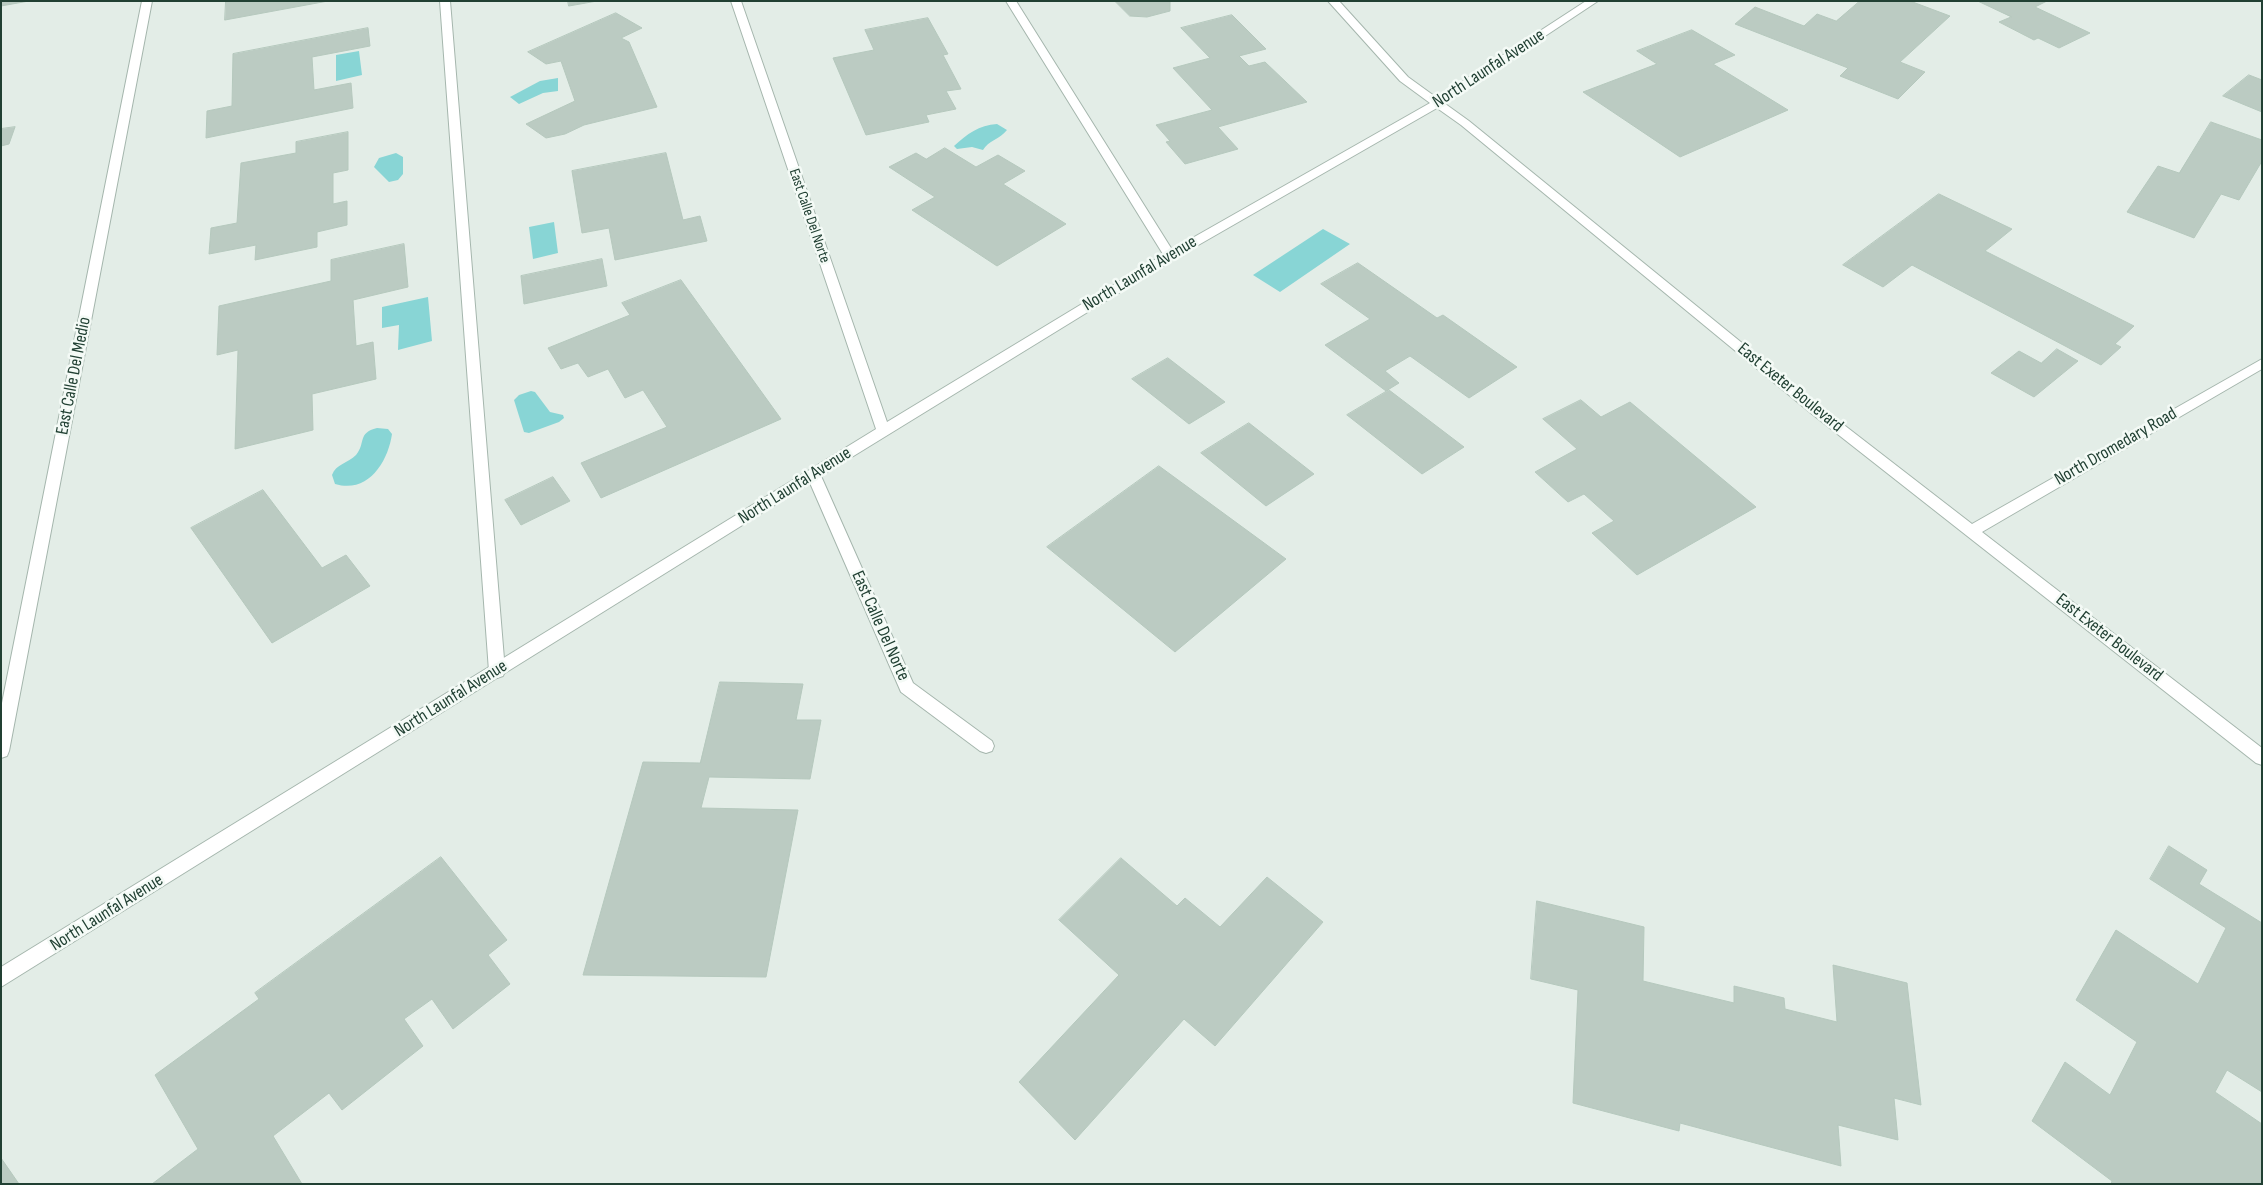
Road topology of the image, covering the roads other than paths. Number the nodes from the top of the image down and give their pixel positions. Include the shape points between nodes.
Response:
1 (147, 1) edge
2 (445, 1) edge
3 (736, 1) edge
4 (1011, 1) edge
5 (1334, 1) edge
6 (1593, 1) edge
7 (1437, 103) junction
8 (1170, 256) junction
9 (2262, 363) edge
10 (883, 431) junction
11 (814, 474) junction
12 (1971, 531) junction
13 (497, 671) junction
14 (986, 746) dead end
15 (1, 751) edge
16 (2262, 758) edge
17 (1, 978) edge

1 - 15 street, East Calle Del Medio
2 - 13 street
3 - 10 street, East Calle Del Norte
4 - 8 street
5 - 7 street, East Exeter Boulevard via 1404,79
6 - 7 street, North Launfal Avenue
7 - 8 street, North Launfal Avenue
7 - 12 street, East Exeter Boulevard
8 - 10 street, North Launfal Avenue
9 - 12 street, North Dromedary Road
10 - 11 street, North Launfal Avenue
11 - 13 street, North Launfal Avenue
11 - 14 street, East Calle Del Norte via 907,687
12 - 16 street, East Exeter Boulevard
13 - 17 street, North Launfal Avenue

